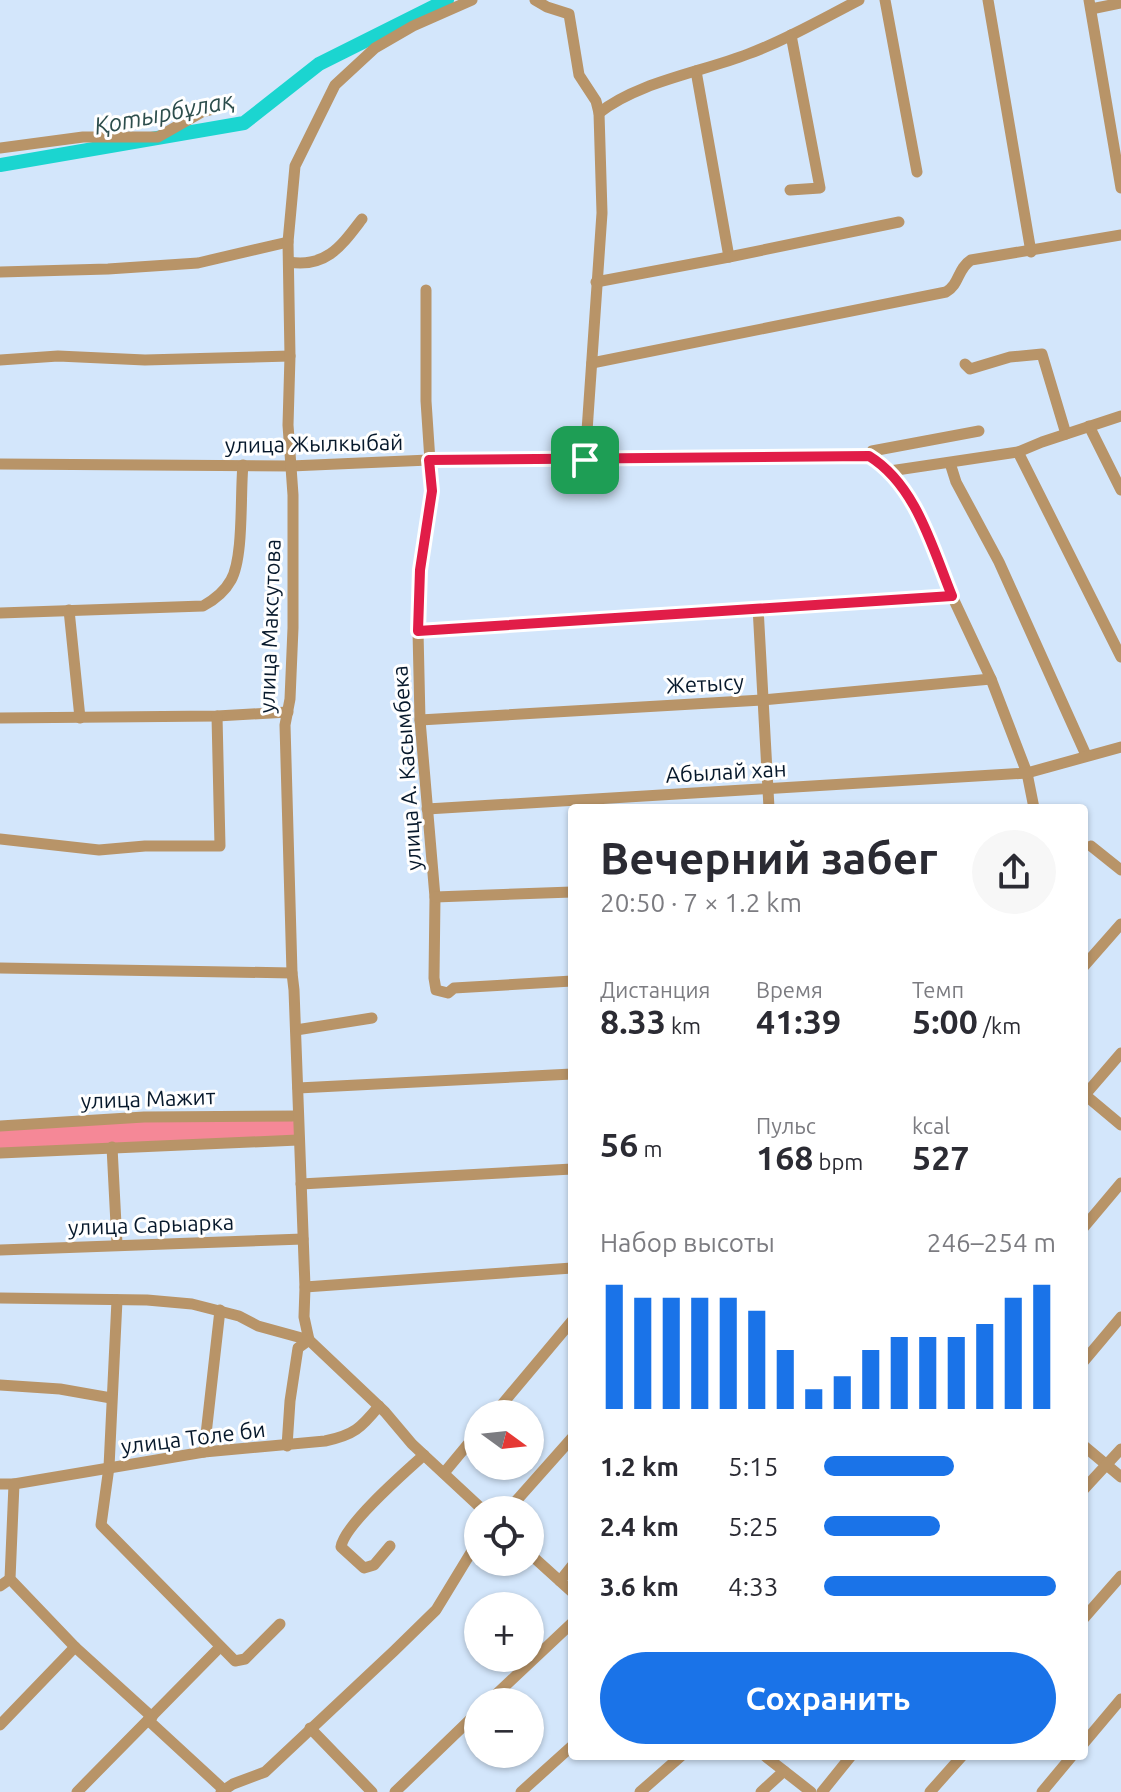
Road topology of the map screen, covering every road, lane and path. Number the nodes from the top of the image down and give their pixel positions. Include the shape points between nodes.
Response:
1 (472, 0) edge
2 (535, 0) edge
3 (859, 0) edge
4 (885, 0) edge
5 (988, 0) edge
6 (1121, 3) edge
7 (1090, 4) edge
8 (791, 35) junction
9 (696, 71) junction
10 (214, 109) dead end
11 (599, 113) junction
12 (0, 148) edge
13 (917, 172) dead end
14 (1121, 188) edge
15 (790, 190) dead end
16 (362, 219) dead end
17 (899, 222) dead end
18 (1121, 235) edge
19 (288, 242) junction
20 (1031, 252) junction
21 (729, 257) junction
22 (289, 262) junction
23 (0, 272) edge
24 (596, 282) junction
25 (426, 290) dead end
26 (290, 356) junction
27 (0, 360) edge
28 (592, 363) junction
29 (965, 364) dead end
30 (1121, 416) edge
31 (1089, 426) junction
32 (979, 431) dead end
33 (1066, 434) junction
34 (1018, 452) junction
35 (869, 456) junction
36 (429, 460) junction
37 (585, 460) junction
38 (950, 463) junction
39 (0, 464) edge
40 (243, 465) junction
41 (291, 466) junction
42 (890, 471) junction
43 (1121, 490) edge
44 (952, 596) junction
45 (758, 607) junction
46 (69, 610) junction
47 (0, 613) edge
48 (418, 631) junction
49 (1121, 657) edge
50 (991, 679) junction
51 (762, 700) junction
52 (288, 712) junction
53 (217, 716) junction
54 (0, 718) edge
55 (80, 718) junction
56 (420, 720) junction
57 (1121, 747) edge
58 (1086, 755) junction
59 (1027, 773) junction
60 (768, 788) junction
61 (769, 804) edge
62 (1033, 804) edge
63 (427, 809) junction
64 (0, 839) edge
65 (1091, 846) dead end
66 (1121, 870) edge
67 (568, 892) edge
68 (435, 897) junction
69 (1121, 924) edge
70 (1088, 961) edge
71 (0, 968) edge
72 (292, 973) junction
73 (568, 981) edge
74 (372, 1018) dead end
75 (296, 1030) junction
76 (1121, 1053) edge
77 (568, 1074) edge
78 (298, 1088) junction
79 (1088, 1090) edge
80 (1088, 1098) edge
81 (298, 1116) junction
82 (1121, 1125) edge
83 (0, 1126) edge
84 (298, 1140) junction
85 (112, 1147) junction
86 (0, 1153) edge
87 (568, 1169) edge
88 (1121, 1183) edge
89 (301, 1184) junction
90 (1088, 1222) edge
91 (303, 1239) junction
92 (117, 1244) junction
93 (0, 1250) edge
94 (568, 1268) edge
95 (305, 1287) junction
96 (0, 1298) edge
97 (117, 1300) junction
98 (220, 1310) junction
99 (1121, 1317) edge
100 (568, 1326) edge
101 (309, 1340) junction
102 (1088, 1356) edge
103 (0, 1385) edge
104 (111, 1398) junction
105 (506, 1400) edge
106 (379, 1406) junction
107 (568, 1442) edge
108 (287, 1446) junction
109 (464, 1449) edge
110 (1088, 1449) edge
111 (1121, 1449) edge
112 (204, 1452) junction
113 (424, 1455) junction
114 (1107, 1465) junction
115 (109, 1467) junction
116 (444, 1473) junction
117 (1121, 1477) edge
118 (0, 1484) edge
119 (14, 1484) junction
120 (1088, 1485) edge
121 (468, 1496) edge
122 (520, 1496) edge
123 (390, 1546) dead end
124 (464, 1564) edge
125 (544, 1567) edge
126 (568, 1571) edge
127 (1121, 1576) edge
128 (560, 1581) junction
129 (5, 1583) edge
130 (568, 1588) edge
131 (1088, 1613) edge
132 (280, 1624) dead end
133 (568, 1627) edge
134 (75, 1647) junction
135 (220, 1647) junction
136 (503, 1688) edge
137 (1121, 1699) edge
138 (150, 1719) junction
139 (0, 1725) edge
140 (464, 1725) edge
141 (310, 1728) junction
142 (1088, 1738) edge
143 (568, 1750) edge
144 (676, 1760) edge
145 (770, 1760) edge
146 (848, 1760) edge
147 (958, 1760) edge
148 (1069, 1760) edge
149 (784, 1771) junction
150 (222, 1791) edge
151 (77, 1792) edge
152 (372, 1792) edge
153 (395, 1792) edge
154 (521, 1792) edge
155 (640, 1792) edge
156 (761, 1792) edge
157 (811, 1792) edge
158 (822, 1792) edge
159 (930, 1792) edge
160 (1042, 1792) edge

1 - 19 street, улица Максутова via 375,48 335,85 295,166
2 - 11 street via 569,14 579,75
3 - 8 street
4 - 13 street
5 - 20 street
6 - 7 street
7 - 14 street
8 - 9 street
8 - 15 street via 820,188
9 - 11 street via 610,103
9 - 21 street
10 - 12 street via 158,137 83,137
11 - 24 street via 603,187
16 - 22 street via 337,251
17 - 21 street
18 - 20 street
19 - 22 street, улица Максутова
19 - 23 street via 198,263
20 - 28 street via 971,260 946,292
21 - 24 street
22 - 26 street, улица Максутова
24 - 28 street
25 - 36 street, улица А. Касымбека
26 - 27 street
26 - 41 street, улица Максутова
28 - 37 street
29 - 33 street via 970,369 1042,354
30 - 31 street
31 - 33 street
31 - 43 street
32 - 35 street, улица Жылкыбай via 872,451
33 - 34 street
34 - 38 street
34 - 49 street
35 - 37 street, улица Жылкыбай
35 - 42 street
36 - 37 street, улица Жылкыбай
36 - 41 street, улица Жылкыбай
36 - 48 street, улица А. Касымбека via 432,491 420,570
38 - 42 street
38 - 58 street
39 - 40 street, улица Жылкыбай
40 - 41 street, улица Жылкыбай
40 - 46 street via 238,561 231,581 216,598 203,606
41 - 52 street, улица Максутова
42 - 44 street via 922,521
44 - 45 street
44 - 50 street
45 - 48 street
45 - 51 street
46 - 47 street
46 - 55 street
48 - 56 street, улица А. Касымбека
50 - 51 street, Жетысу
50 - 59 street
51 - 56 street, Жетысу
51 - 60 street
52 - 53 street
52 - 72 street, улица Максутова
53 - 55 street
53 - 64 street via 220,846 99,850
54 - 55 street
56 - 63 street, улица А. Касымбека
57 - 58 street, Абылай хан
58 - 59 street, Абылай хан
59 - 60 street, Абылай хан
59 - 62 street
60 - 61 street
60 - 63 street, Абылай хан
63 - 68 street, улица А. Касымбека
65 - 66 street
67 - 68 street
68 - 73 street, улица А. Касымбека via 436,990
69 - 70 street
71 - 72 street
72 - 75 street, улица Максутова
74 - 75 street
75 - 78 street, улица Максутова
76 - 79 street
77 - 78 street
78 - 81 street, улица Максутова
80 - 82 street
81 - 83 street, улица Мажит via 144,1117
81 - 84 street, улица Максутова
84 - 85 street
84 - 89 street, улица Максутова
85 - 86 street
85 - 92 street
87 - 89 street
88 - 90 street
89 - 91 street, улица Максутова
91 - 92 street, улица Сарыарка
91 - 95 street, улица Максутова
92 - 93 street, улица Сарыарка
94 - 95 street
95 - 101 street, улица Максутова
96 - 97 street
97 - 98 street
97 - 104 street
98 - 101 street
98 - 112 street
99 - 102 street
100 - 105 street
101 - 106 street
101 - 108 street via 298,1348
103 - 104 street
104 - 115 street
106 - 108 street, улица Толе би via 359,1430 343,1437
106 - 113 street
107 - 122 street
108 - 112 street, улица Толе би
109 - 116 street
110 - 114 street
111 - 114 street
112 - 115 street, улица Толе би
113 - 116 street
113 - 123 street via 356,1522 341,1547 364,1568 374,1565
114 - 117 street
114 - 120 street
115 - 119 street, улица Толе би
115 - 135 street via 101,1525
116 - 121 street
118 - 119 street, улица Толе би
119 - 129 street
124 - 141 street via 436,1610
125 - 128 street
126 - 128 street
127 - 131 street
128 - 130 street
129 - 134 street
132 - 135 street via 245,1659 235,1661
133 - 136 street
134 - 138 street
134 - 139 street
135 - 138 street
137 - 142 street
138 - 150 street
138 - 151 street
140 - 153 street
141 - 150 street via 265,1772
141 - 152 street
143 - 154 street
144 - 155 street
145 - 149 street
146 - 158 street
147 - 159 street
148 - 160 street
149 - 156 street
149 - 157 street

